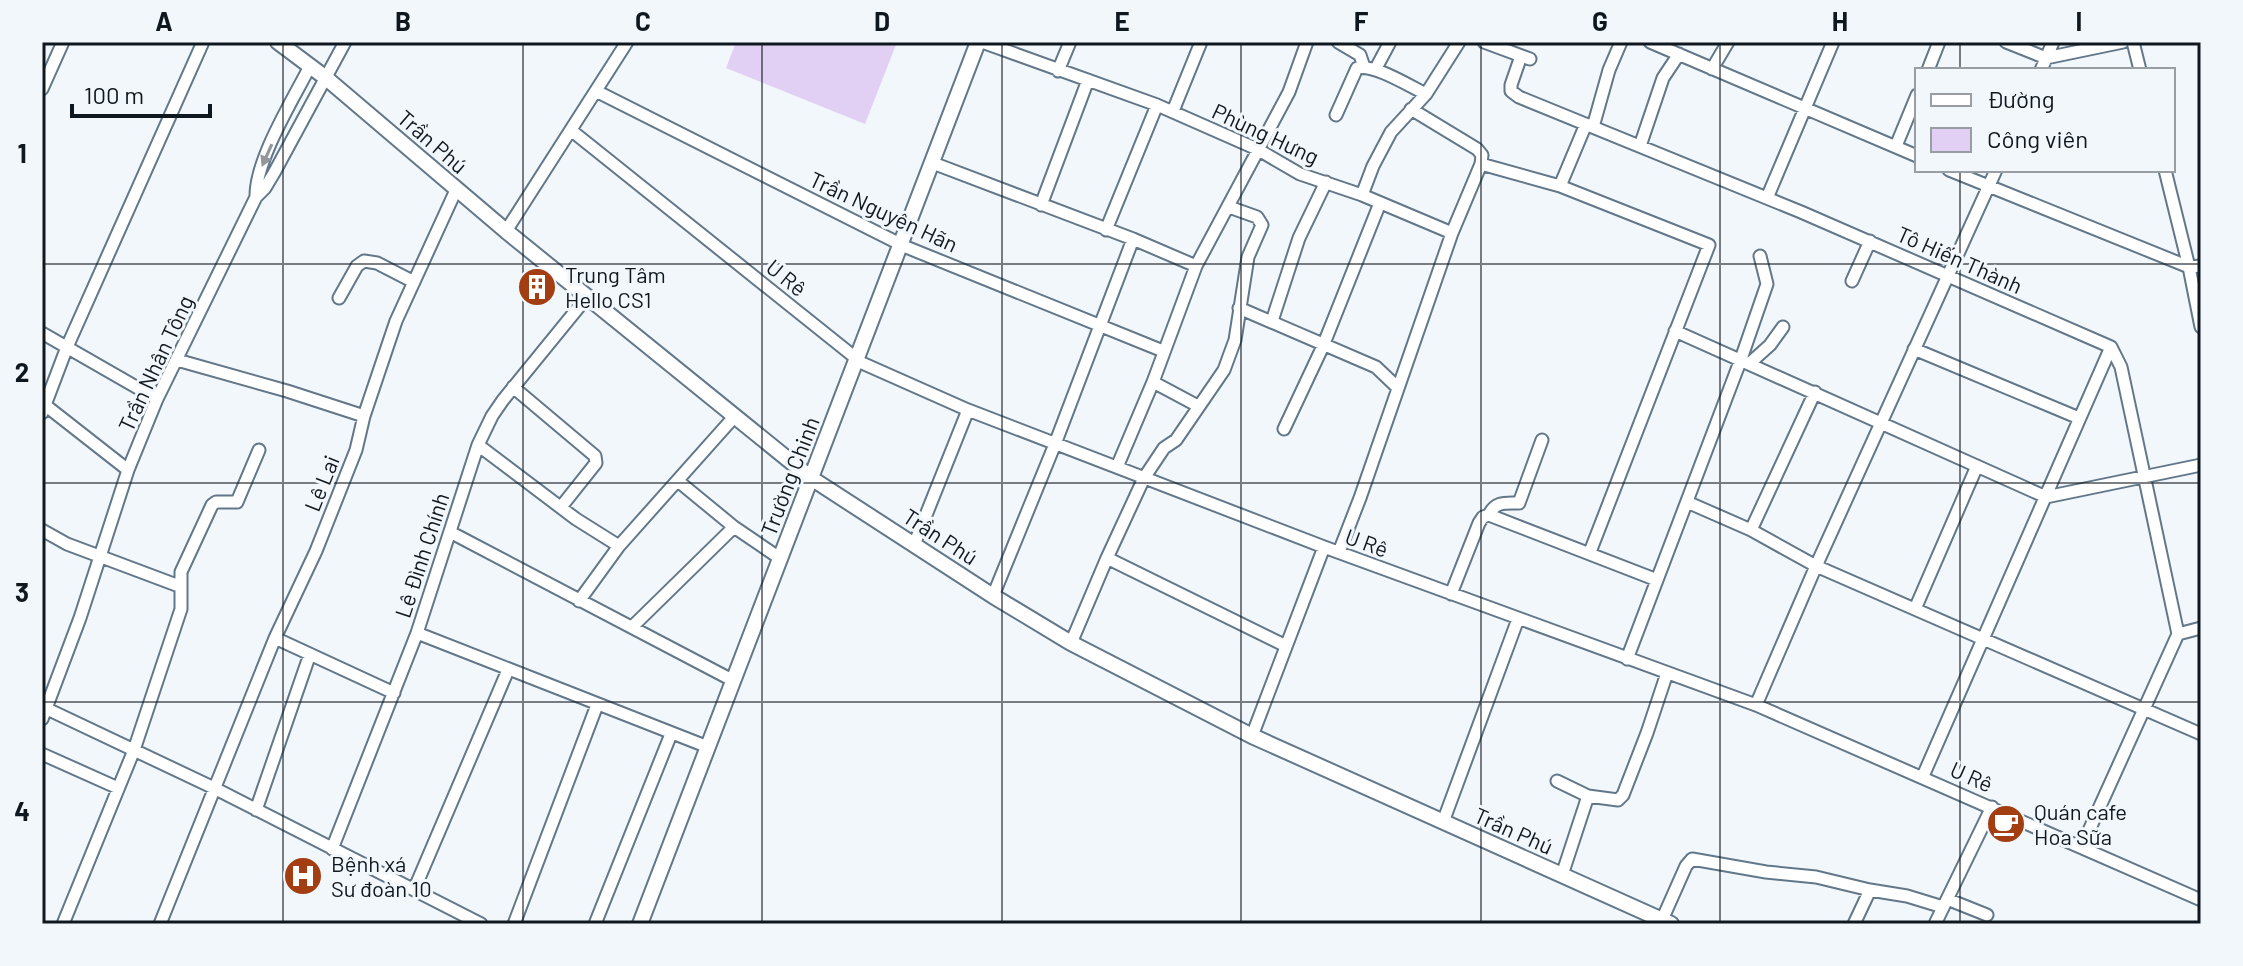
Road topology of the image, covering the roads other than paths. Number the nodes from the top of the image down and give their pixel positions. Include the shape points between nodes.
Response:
1 (63, 42) edge
2 (203, 42) edge
3 (278, 42) edge
4 (345, 42) edge
5 (627, 42) edge
6 (982, 42) edge
7 (1070, 42) edge
8 (1201, 42) edge
9 (1307, 42) edge
10 (1338, 42) edge
11 (1390, 42) edge
12 (1459, 42) edge
13 (1484, 42) edge
14 (1621, 42) edge
15 (1650, 42) edge
16 (1728, 42) edge
17 (1833, 42) edge
18 (1939, 42) edge
19 (2006, 42) edge
20 (2053, 42) edge
21 (2123, 42) edge
22 (2133, 42) edge
23 (1679, 54) junction
24 (2046, 58) junction
25 (310, 66) junction
26 (1370, 68) junction
27 (1929, 68) edge
28 (2042, 68) edge
29 (2140, 68) edge
30 (1712, 69) junction
31 (1058, 71) junction
32 (326, 78) junction
33 (1088, 80) junction
34 (42, 89) edge
35 (596, 91) junction
36 (1426, 94) junction
37 (1915, 100) edge
38 (1157, 105) junction
39 (1411, 109) junction
40 (1805, 109) junction
41 (1173, 111) junction
42 (1336, 115) dead end
43 (1590, 126) junction
44 (572, 131) junction
45 (1640, 146) junction
46 (1896, 146) junction
47 (1257, 149) junction
48 (1915, 155) edge
49 (1481, 164) junction
50 (938, 165) junction
51 (1954, 172) edge
52 (1995, 172) edge
53 (2166, 172) edge
54 (1326, 182) junction
55 (1560, 186) junction
56 (1988, 187) junction
57 (456, 190) junction
58 (1362, 195) junction
59 (256, 197) junction
60 (1767, 198) junction
61 (1380, 203) junction
62 (1041, 205) junction
63 (1229, 207) junction
64 (1106, 230) junction
65 (506, 231) junction
66 (1452, 233) junction
67 (1133, 239) junction
68 (1870, 241) junction
69 (903, 246) junction
70 (1760, 256) dead end
71 (1196, 266) junction
72 (2195, 267) edge
73 (1948, 275) junction
74 (1781, 278) dead end
75 (1852, 281) dead end
76 (414, 282) junction
77 (1767, 284) junction
78 (587, 297) junction
79 (339, 298) dead end
80 (1239, 308) junction
81 (1272, 321) junction
82 (1100, 324) junction
83 (1783, 327) dead end
84 (2201, 327) edge
85 (1675, 331) junction
86 (42, 333) edge
87 (1323, 346) junction
88 (67, 347) junction
89 (2111, 347) junction
90 (1914, 349) junction
91 (1163, 351) junction
92 (177, 360) junction
93 (860, 361) junction
94 (1746, 361) junction
95 (1153, 382) junction
96 (513, 387) junction
97 (1398, 388) junction
98 (1815, 392) junction
99 (157, 399) junction
100 (1198, 406) junction
101 (43, 409) edge
102 (968, 410) junction
103 (364, 416) junction
104 (734, 417) junction
105 (2079, 418) junction
106 (1882, 421) junction
107 (1284, 429) dead end
108 (1542, 440) dead end
109 (1055, 444) junction
110 (478, 445) junction
111 (259, 450) dead end
112 (2201, 465) edge
113 (1977, 466) junction
114 (1117, 467) junction
115 (128, 470) junction
116 (1144, 478) junction
117 (2145, 478) junction
118 (814, 480) junction
119 (678, 481) junction
120 (2046, 497) junction
121 (1687, 502) junction
122 (561, 507) junction
123 (1489, 515) junction
124 (734, 527) junction
125 (42, 530) edge
126 (1751, 530) junction
127 (450, 532) junction
128 (914, 545) junction
129 (619, 546) junction
130 (1324, 547) junction
131 (1339, 552) junction
132 (1590, 552) junction
133 (101, 556) junction
134 (1107, 558) junction
135 (781, 559) junction
136 (1816, 566) junction
137 (1657, 580) junction
138 (179, 586) junction
139 (1451, 594) junction
140 (993, 596) junction
141 (579, 601) junction
142 (1915, 609) junction
143 (1518, 619) junction
144 (632, 627) junction
145 (2201, 628) edge
146 (417, 633) junction
147 (2178, 634) junction
148 (275, 638) junction
149 (1983, 640) junction
150 (1071, 643) junction
151 (1286, 646) junction
152 (310, 654) junction
153 (1627, 659) junction
154 (508, 670) junction
155 (1667, 673) junction
156 (734, 681) junction
157 (394, 693) junction
158 (597, 705) junction
159 (1756, 705) junction
160 (2143, 707) junction
161 (43, 711) edge
162 (671, 734) junction
163 (2201, 734) edge
164 (1252, 736) junction
165 (708, 747) junction
166 (134, 750) junction
167 (42, 754) edge
168 (1923, 776) junction
169 (1557, 781) dead end
170 (118, 788) junction
171 (214, 788) junction
172 (1588, 796) junction
173 (1992, 807) junction
174 (256, 810) junction
175 (1443, 822) junction
176 (2082, 846) junction
177 (332, 849) junction
178 (1562, 875) junction
179 (414, 890) junction
180 (1870, 890) junction
181 (2201, 900) edge
182 (1945, 903) junction
183 (1987, 915) dead end
184 (1666, 922) edge
185 (63, 924) edge
186 (160, 924) edge
187 (481, 924) edge
188 (514, 924) edge
189 (595, 924) edge
190 (640, 924) edge
191 (650, 924) edge
192 (1854, 924) edge
193 (1935, 924) edge

1 - 34 street
2 - 88 street
3 - 25 street, Trần Phú
4 - 32 street, Trần Nhân Tông
5 - 35 street
6 - 31 street, Phùng Hưng
6 - 50 street, Trường Chinh
6 - 69 street, Trường Chinh
7 - 31 street
8 - 41 street
9 - 47 street via 1289,92
10 - 26 street
11 - 26 street
12 - 36 street
13 - 43 street, Tô Hiến Thành via 1526,58 1511,91
14 - 43 street
15 - 23 street
16 - 30 street
17 - 40 street
18 - 27 street
19 - 24 street
20 - 24 street
21 - 24 street
22 - 29 street
23 - 30 street
23 - 45 street via 1659,88
24 - 28 street
25 - 32 street, Trần Phú
25 -> 59 street via 262,165
26 - 36 street
26 - 42 street via 1357,68
30 - 40 street
31 - 33 street, Phùng Hưng
32 - 57 street, Trần Phú
32 - 59 street, Trần Nhân Tông
33 - 38 street, Phùng Hưng
33 - 62 street
35 - 44 street
35 - 69 street, Trần Nguyên Hãn
36 - 39 street
37 - 46 street
38 - 41 street, Phùng Hưng
38 - 64 street
39 - 49 street via 1477,149
39 - 58 street via 1391,132
40 - 46 street
40 - 60 street
41 - 47 street, Phùng Hưng
43 - 45 street, Tô Hiến Thành
43 - 55 street
44 - 65 street
44 - 93 street, U Rê
45 - 60 street, Tô Hiến Thành
46 - 48 street
47 - 54 street, Phùng Hưng via 1300,174
47 - 63 street
49 - 55 street
49 - 66 street
50 - 62 street
50 - 69 street, Trường Chinh
51 - 56 street
52 - 56 street
53 - 72 street
54 - 58 street, Phùng Hưng
54 - 81 street via 1299,238
55 - 85 street via 1709,245
56 - 72 street
56 - 73 street
57 - 65 street, Trần Phú
57 - 76 street, Lê Lai
58 - 61 street, Phùng Hưng
59 - 92 street, Trần Nhân Tông
60 - 68 street, Tô Hiến Thành
61 - 66 street, Phùng Hưng
61 - 87 street
62 - 64 street
63 - 71 street
63 - 80 street via 1257,217 1262,225 1248,257
64 - 67 street
65 - 78 street, Trần Phú
66 - 97 street
67 - 71 street
67 - 82 street
68 - 73 street, Tô Hiến Thành
68 - 75 street
69 - 82 street, Trần Nguyên Hãn
69 - 93 street, Trường Chinh
70 - 77 street
71 - 91 street
72 - 84 street
73 - 89 street, Tô Hiến Thành
73 - 90 street
74 - 77 street
76 - 79 street via 364,261
76 - 103 street, Lê Lai
77 - 94 street
78 - 96 street, Lê Đình Chính
78 - 104 street, Trần Phú
80 - 81 street
80 - 100 street via 1224,370
81 - 87 street
82 - 91 street, Trần Nguyên Hãn
82 - 109 street
83 - 94 street via 1770,345
85 - 94 street
85 - 132 street
86 - 88 street
87 - 97 street via 1376,367
87 - 107 street
88 - 99 street
88 - 101 street
89 - 105 street
89 - 117 street via 2121,367
90 - 105 street
90 - 106 street
91 - 95 street
92 - 99 street, Trần Nhân Tông
92 - 103 street
93 - 102 street, U Rê
93 - 118 street, Trường Chinh
94 - 98 street
94 - 121 street
95 - 100 street
95 - 114 street
96 - 110 street, Lê Đình Chính
96 - 122 street via 595,456 596,463
97 - 131 street
98 - 106 street
98 - 126 street
99 - 115 street, Trần Nhân Tông
100 - 116 street
101 - 115 street
102 - 109 street, U Rê
102 - 128 street
103 - 148 street, Lê Lai via 316,551
104 - 118 street, Trần Phú
104 - 119 street
105 - 120 street
106 - 113 street
106 - 136 street
108 - 123 street via 1519,503 1499,503
109 - 114 street, U Rê
109 - 140 street
110 - 122 street
110 - 127 street, Lê Đình Chính
111 - 138 street via 237,502 212,505
112 - 117 street
113 - 120 street
113 - 142 street
114 - 116 street, U Rê
115 - 133 street, Trần Nhân Tông
116 - 130 street, U Rê
116 - 134 street
117 - 120 street
117 - 147 street
118 - 128 street, Trần Phú
118 - 135 street, Trường Chinh
118 - 191 street, Trường Chinh
119 - 124 street
119 - 129 street
120 - 149 street
121 - 126 street
121 - 137 street
122 - 129 street
123 - 132 street
123 - 139 street via 1479,523
124 - 135 street
124 - 144 street
125 - 133 street
126 - 136 street
127 - 141 street
127 - 146 street, Lê Đình Chính
128 - 140 street, Trần Phú
129 - 141 street
130 - 131 street, U Rê
130 - 151 street
131 - 139 street, U Rê
132 - 137 street
133 - 138 street
133 - 161 street, Trần Nhân Tông
134 - 150 street
134 - 151 street
135 - 156 street, Trường Chinh
136 - 142 street
136 - 159 street
137 - 153 street
138 - 166 street via 181,609
139 - 143 street, U Rê
140 - 150 street, Trần Phú
141 - 144 street
142 - 149 street
143 - 153 street, U Rê
143 - 175 street
144 - 156 street
145 - 147 street
146 - 154 street
146 - 157 street, Lê Đình Chính
147 - 160 street
148 - 152 street
148 - 171 street, Lê Lai
149 - 160 street
149 - 168 street
150 - 164 street, Trần Phú
151 - 164 street
152 - 157 street
152 - 174 street
153 - 155 street, U Rê
154 - 158 street
154 - 179 street
155 - 159 street, U Rê
155 - 172 street via 1623,795 1608,801
156 - 165 street, Trường Chinh
157 - 177 street, Lê Đình Chính
158 - 162 street
158 - 188 street
159 - 168 street, U Rê
160 - 163 street
160 - 176 street
161 - 166 street
162 - 165 street
162 - 189 street
164 - 175 street, Trần Phú
165 - 190 street, Trường Chinh
166 - 170 street
166 - 171 street
167 - 170 street
168 - 173 street, U Rê
169 - 172 street
170 - 185 street
171 - 174 street
171 - 186 street, Lê Lai
172 - 178 street
173 - 176 street, U Rê
173 - 182 street
174 - 177 street
175 - 178 street, Trần Phú
176 - 181 street, U Rê
177 - 179 street
178 - 184 street, Trần Phú
179 - 187 street
180 - 182 street
180 - 184 street via 1692,859
180 - 192 street
182 - 183 street
182 - 193 street

